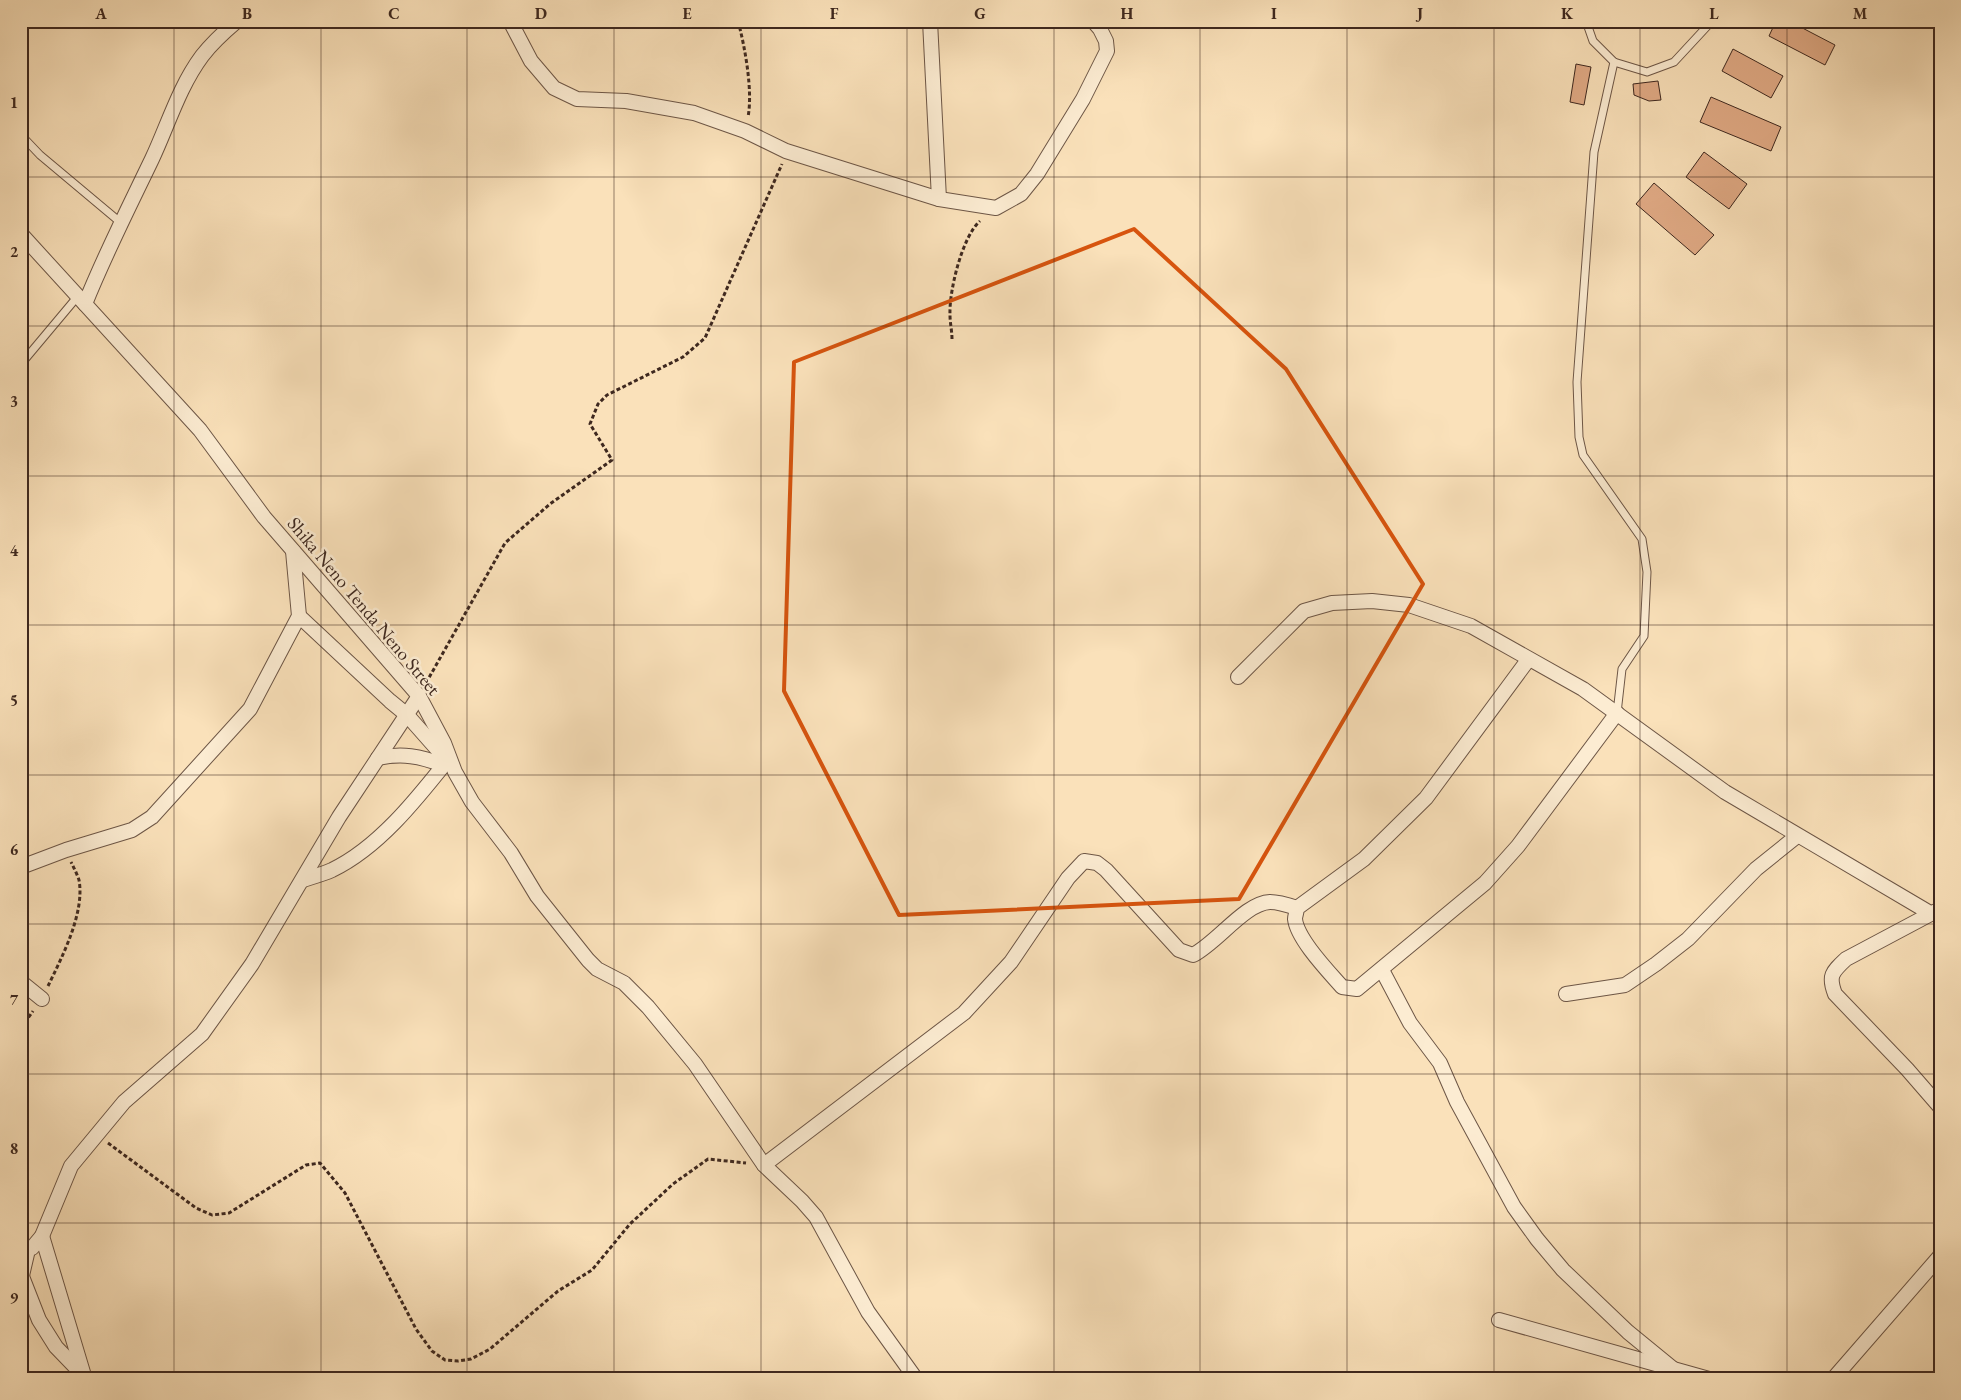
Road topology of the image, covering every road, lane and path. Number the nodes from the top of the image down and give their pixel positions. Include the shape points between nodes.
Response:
1 (236, 21) edge
2 (510, 21) edge
3 (738, 21) edge
4 (930, 21) edge
5 (1093, 21) edge
6 (1586, 21) edge
7 (1712, 21) edge
8 (1614, 62) junction
9 (745, 132) junction
10 (21, 136) edge
11 (786, 152) junction
12 (939, 200) junction
13 (996, 208) junction
14 (120, 222) junction
15 (21, 234) edge
16 (82, 300) junction
17 (952, 339) dead end
18 (21, 364) edge
19 (293, 551) junction
20 (299, 616) junction
21 (1528, 660) junction
22 (1238, 677) dead end
23 (419, 696) junction
24 (1617, 713) junction
25 (408, 715) junction
26 (378, 758) junction
27 (448, 766) junction
28 (1797, 836) junction
29 (66, 850) junction
30 (21, 867) edge
31 (303, 880) junction
32 (1297, 908) junction
33 (1935, 911) edge
34 (1382, 970) junction
35 (21, 982) edge
36 (1566, 994) dead end
37 (42, 999) junction
38 (21, 1028) edge
39 (1940, 1107) edge
40 (98, 1135) junction
41 (764, 1165) junction
42 (42, 1236) junction
43 (27, 1250) edge
44 (1940, 1256) edge
45 (22, 1282) edge
46 (1499, 1320) dead end
47 (1672, 1368) junction
48 (85, 1378) edge
49 (1707, 1378) edge
50 (916, 1379) edge
51 (1833, 1379) edge

1 - 14 street via 202,56 186,81 165,132
2 - 9 street via 531,61 554,88 577,99 626,102 694,113
3 - 9 path via 750,105
4 - 12 street
5 - 13 street via 1100,28 1107,51 1083,99 1037,174 1021,194
6 - 8 lane via 1594,41
7 - 8 lane via 1674,62 1646,72
8 - 24 lane via 1594,152 1577,382 1579,437 1583,455 1642,539 1647,572 1644,636 1622,669
9 - 11 street
10 - 14 lane
11 - 12 street
11 - 23 path via 705,338 683,357 607,395 598,404 590,424 612,460 550,504 505,543
12 - 13 street
13 - 17 path via 969,233 957,267 950,314
14 - 16 street
15 - 16 street, Shika Neno Tenda Neno Street
16 - 18 lane
16 - 19 street, Shika Neno Tenda Neno Street via 200,430
19 - 20 street
19 - 23 street, Shika Neno Tenda Neno Street
20 - 25 street
20 - 29 street via 250,709 152,816 132,830
21 - 22 street via 1471,626 1409,604 1372,601 1332,603 1304,610
21 - 24 street via 1583,689
21 - 32 street via 1426,798 1364,859
23 - 25 street
23 - 27 street, Shika Neno Tenda Neno Street via 444,743
24 - 28 street via 1725,792
24 - 34 street via 1518,846 1490,877
25 - 26 street
25 - 27 street
26 - 27 street via 396,754
26 - 31 street
27 - 31 street via 384,833 332,869
27 - 41 street, Shika Neno Tenda Neno Street via 511,853 537,896 588,960 624,983 648,1007 695,1064
28 - 33 street
28 - 36 street via 1756,868 1688,939 1656,964 1625,985
29 - 30 street
29 - 37 path via 78,879 80,898 68,944
31 - 40 street via 252,964 202,1034 124,1102
32 - 34 street via 1295,920 1299,931 1342,987 1357,989
32 - 41 street via 1269,902 1252,907 1194,955 1179,950 1106,870 1097,863 1084,861 1068,878 1011,962 964,1013
33 - 39 street via 1846,959 1834,970 1831,983 1835,994
34 - 47 street via 1410,1024 1440,1063 1457,1102 1514,1207 1537,1239 1563,1270 1628,1332
35 - 37 street
37 - 38 path
40 - 41 path via 196,1208 212,1215 229,1213 306,1165 320,1163 345,1193 416,1329 432,1352 445,1360 458,1361 490,1349 558,1291 592,1270 630,1224 673,1184 708,1159
40 - 42 street via 71,1166
41 - 50 street, Shika Neno Tenda Neno Street via 816,1217 868,1312
42 - 43 street
42 - 48 street
43 - 45 lane
44 - 51 street
45 - 48 street via 39,1320 56,1347
46 - 47 street
47 - 49 street

